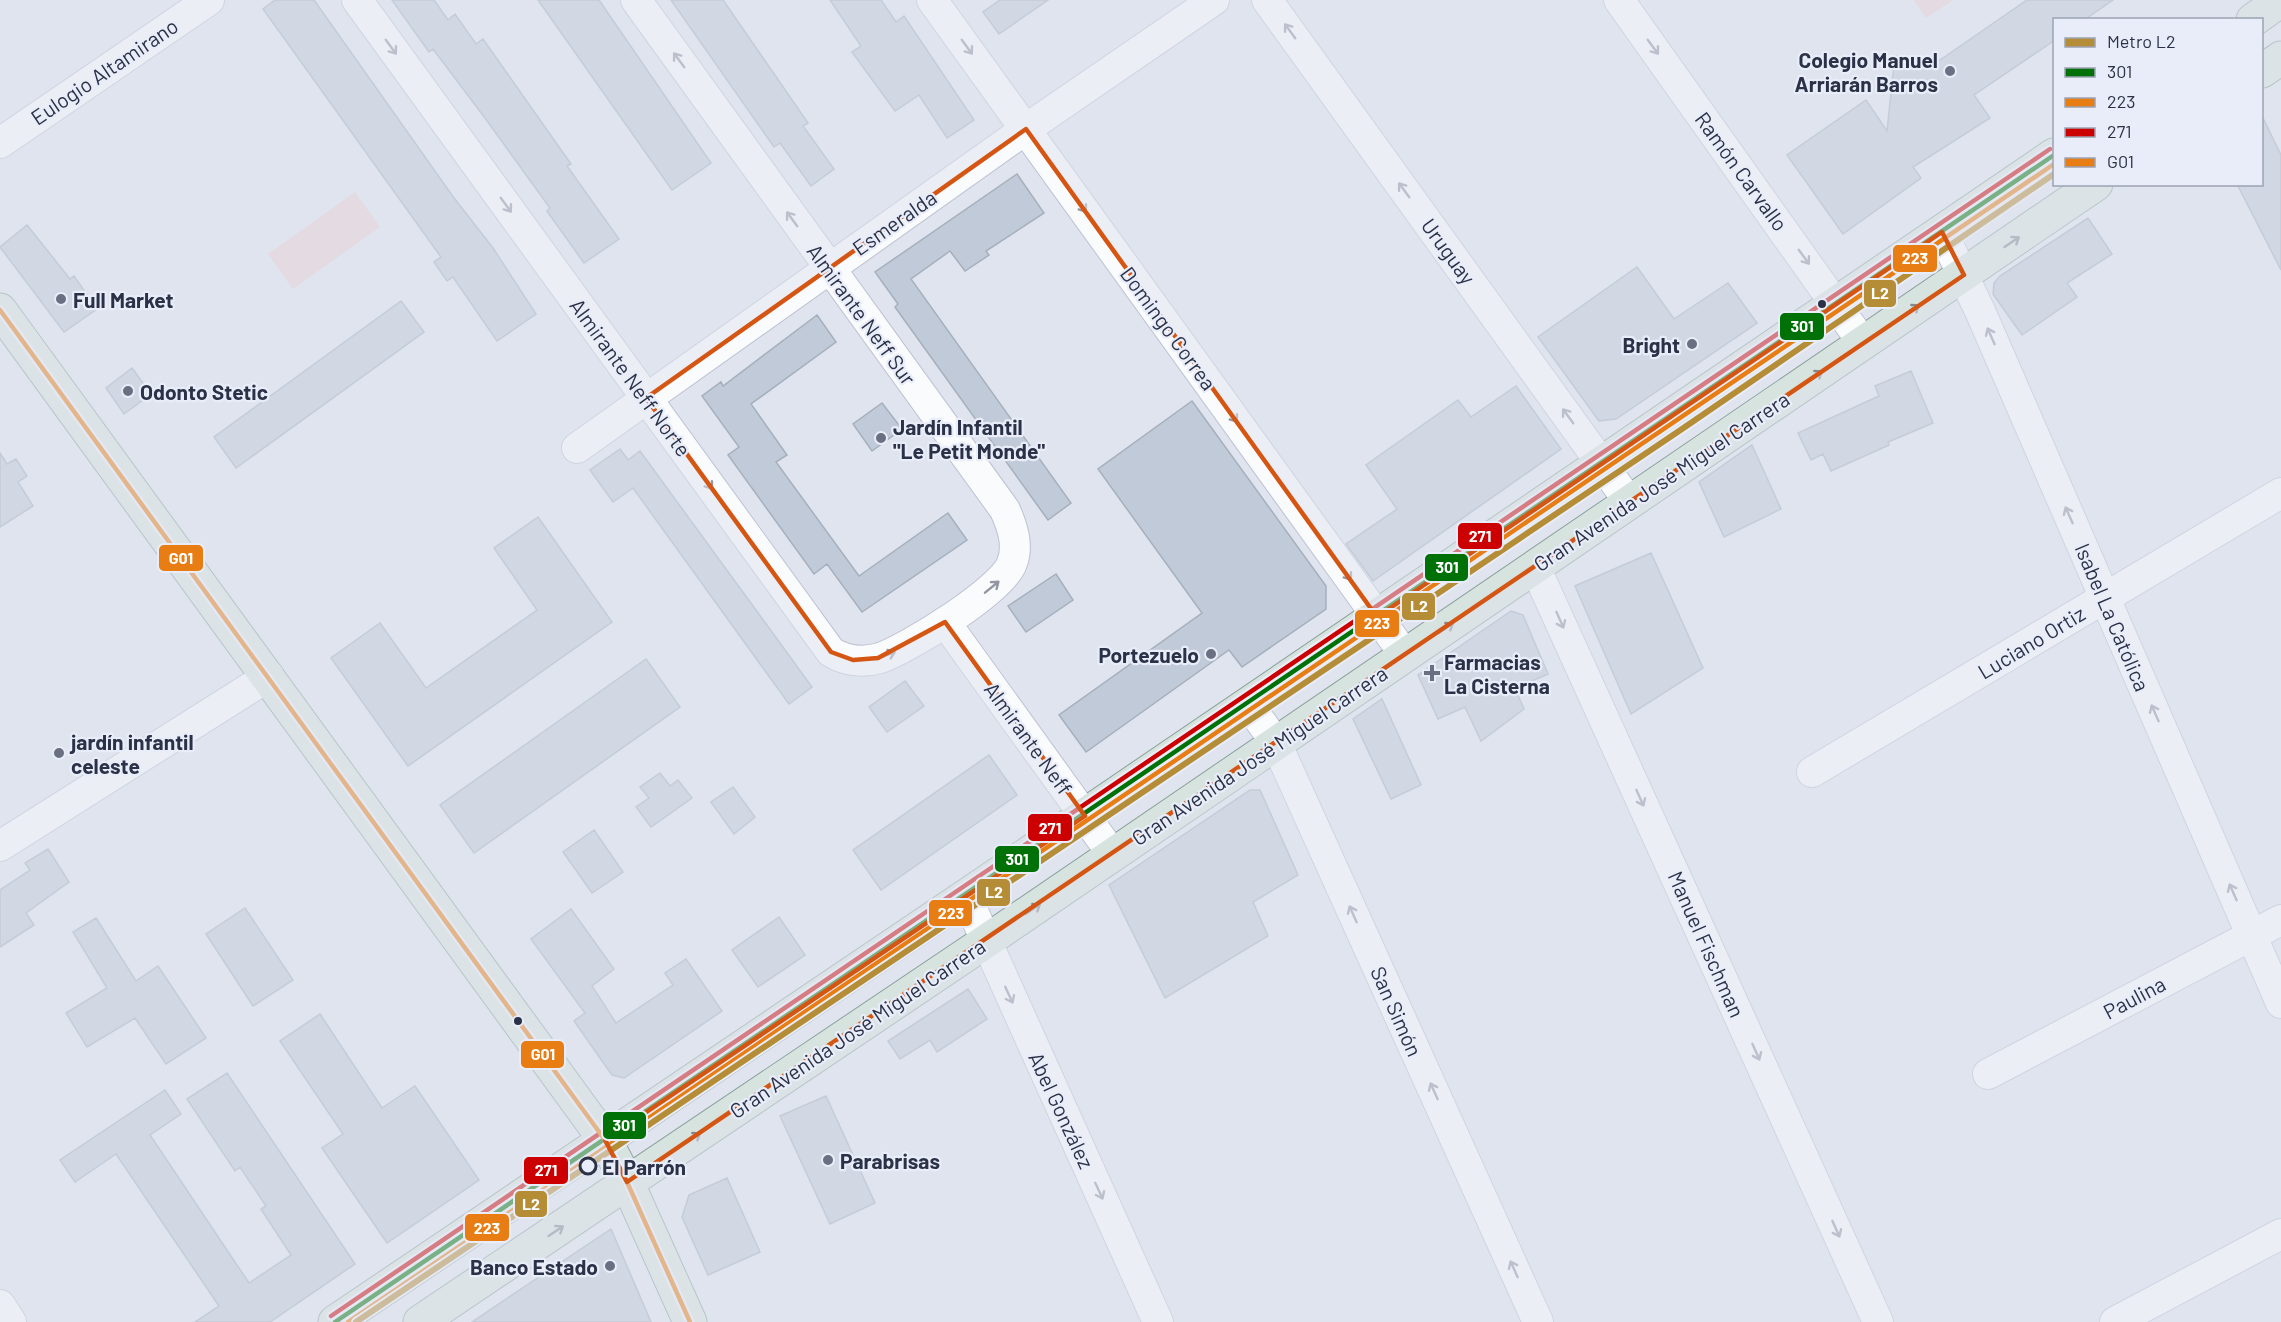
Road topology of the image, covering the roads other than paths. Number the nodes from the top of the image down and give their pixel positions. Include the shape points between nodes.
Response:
1 (209, 0) edge
2 (357, 0) edge
3 (636, 0) edge
4 (932, 0) edge
5 (1214, 0) edge
6 (1267, 0) edge
7 (1619, 0) edge
8 (2281, 0) edge
9 (2256, 18) edge
10 (2281, 58) edge
11 (2263, 70) edge
12 (1026, 129) junction
13 (0, 143) edge
14 (2053, 156) edge
15 (2093, 186) edge
16 (1942, 232) junction
17 (829, 269) junction
18 (1964, 275) junction
19 (1837, 304) junction
20 (0, 310) edge
21 (1863, 343) junction
22 (646, 398) junction
23 (577, 448) dead end
24 (1602, 463) junction
25 (2281, 492) edge
26 (1630, 503) junction
27 (1536, 567) junction
28 (2105, 597) junction
29 (1377, 617) junction
30 (945, 621) junction
31 (1405, 656) junction
32 (269, 676) junction
33 (1248, 704) junction
34 (1276, 743) junction
35 (1812, 772) dead end
36 (1085, 816) junction
37 (0, 846) edge
38 (1113, 855) junction
39 (966, 897) junction
40 (2281, 920) edge
41 (2252, 935) junction
42 (985, 942) junction
43 (2281, 1003) edge
44 (1988, 1074) dead end
45 (605, 1140) junction
46 (627, 1182) junction
47 (2281, 1234) edge
48 (0, 1305) edge
49 (11, 1322) edge
50 (335, 1322) edge
51 (420, 1322) edge
52 (690, 1322) edge
53 (1158, 1322) edge
54 (1538, 1322) edge
55 (1878, 1322) edge
56 (2115, 1322) edge

1 - 13 street, Eulogio Altamirano
2 -> 22 street, Almirante Neff Norte
17 -> 3 street, Almirante Neff Sur
4 -> 12 street, Domingo Correa
5 - 12 street, Esmeralda
24 -> 6 street, Uruguay
7 -> 19 street, Ramón Carvallo
8 - 9 main road
10 - 11 main road
12 - 17 street, Esmeralda
12 -> 29 street, Domingo Correa
14 - 16 main road
18 -> 15 main road, Gran Avenida José Miguel Carrera
16 - 18 street, Isabel La Católica
16 - 19 main road
17 - 22 street, Esmeralda
30 -> 17 street, Almirante Neff Sur via 996,585 1009,569 1014,552 1011,523
21 -> 18 main road, Gran Avenida José Miguel Carrera
28 -> 18 street, Isabel La Católica
19 - 21 street, Ramón Carvallo
19 - 24 main road
20 - 32 main road
26 -> 21 main road, Gran Avenida José Miguel Carrera
22 - 23 street, Esmeralda
22 -> 30 street, Almirante Neff Norte via 831,652 853,660 878,658 902,650
24 - 26 street, Uruguay
24 - 29 main road
25 - 28 street, Luciano Ortiz
26 - 27 main road, Gran Avenida José Miguel Carrera
31 -> 27 main road, Gran Avenida José Miguel Carrera
27 -> 55 street, Manuel Fischman
28 - 35 street, Luciano Ortiz
41 -> 28 street, Isabel La Católica
29 - 31 street, Domingo Correa
29 - 33 main road
30 - 36 street, Almirante Neff
31 - 34 main road, Gran Avenida José Miguel Carrera
32 - 37 street
32 - 45 main road
33 - 34 street, San Simón
33 - 36 main road
34 - 38 main road, Gran Avenida José Miguel Carrera
54 -> 34 street, San Simón
36 - 38 street, Almirante Neff
36 - 39 main road
42 -> 38 main road, Gran Avenida José Miguel Carrera
39 - 42 street, Abel González
39 - 45 main road
40 - 41 street, Paulina
41 - 43 street, Isabel La Católica
41 - 44 street, Paulina
46 -> 42 main road, Gran Avenida José Miguel Carrera
42 -> 53 street, Abel González
45 - 46 main road
45 - 50 main road
51 -> 46 main road, Gran Avenida José Miguel Carrera
46 - 52 main road
47 - 56 street
48 - 49 street

